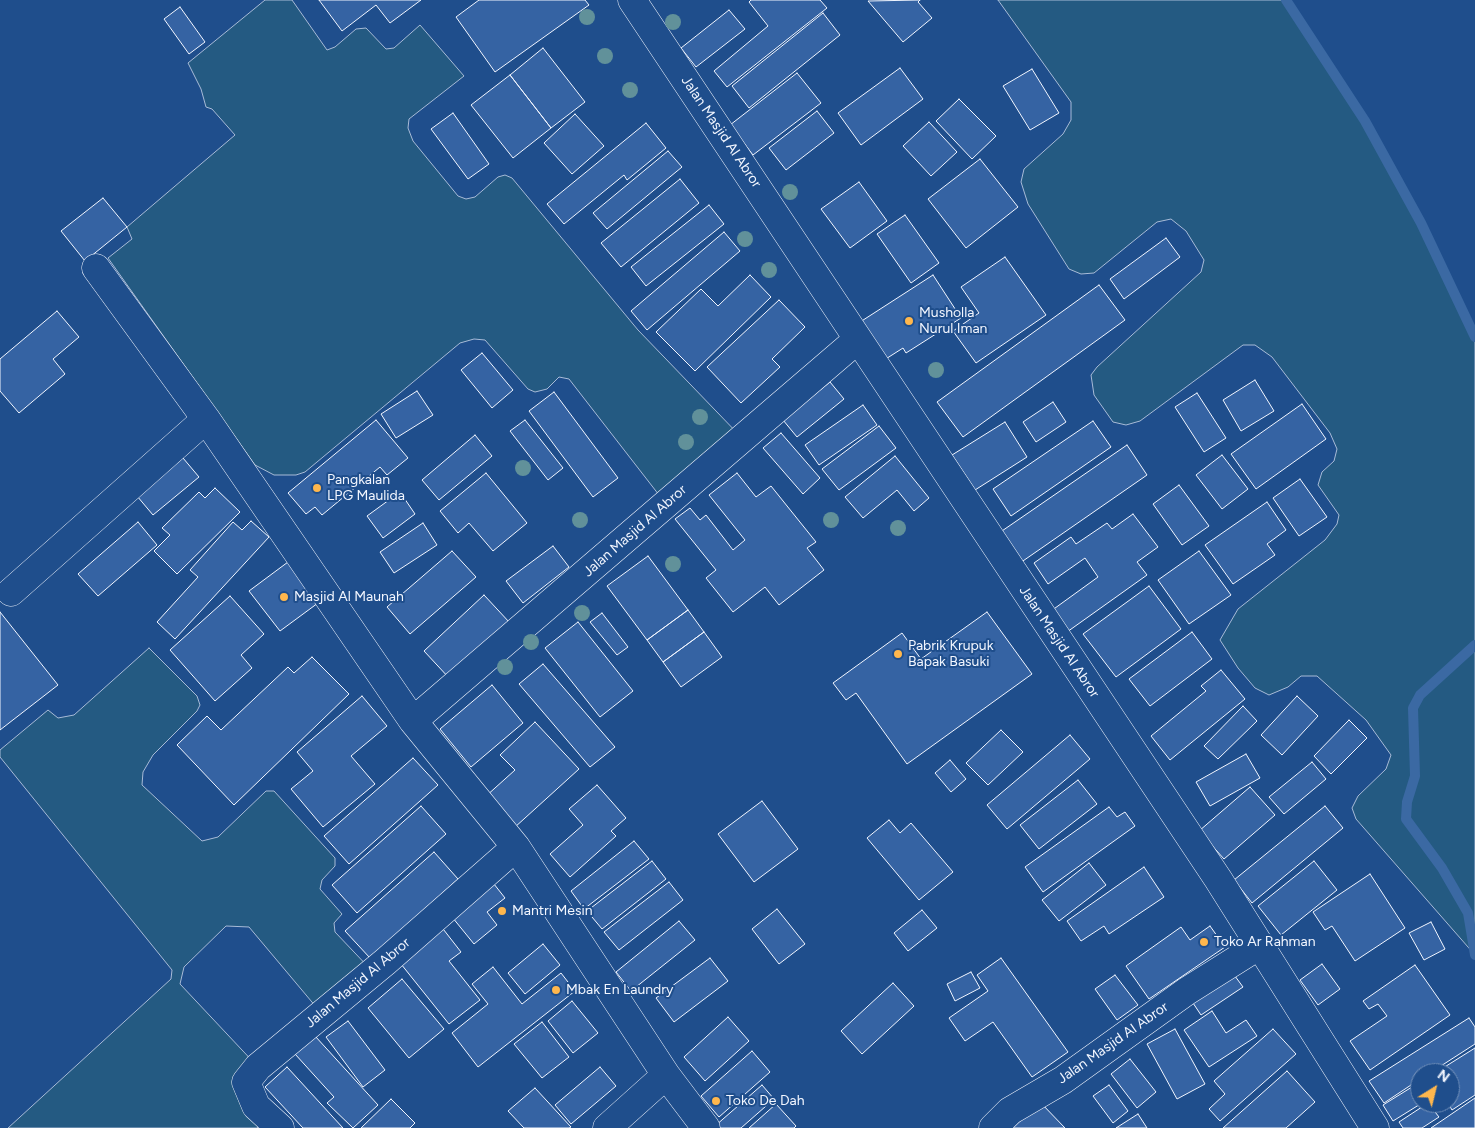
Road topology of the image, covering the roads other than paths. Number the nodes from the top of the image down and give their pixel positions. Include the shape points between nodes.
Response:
1 (632, 0) edge
2 (96, 268) dead end
3 (857, 340) junction
4 (206, 419) junction
5 (11, 592) dead end
6 (413, 721) junction
7 (516, 847) junction
8 (1260, 945) junction
9 (666, 1075) junction
10 (280, 1128) edge
11 (607, 1128) edge
12 (706, 1128) edge
13 (993, 1128) edge
14 (1375, 1128) edge

1 - 3 street, Jalan Masjid Al Abror
2 - 4 street
3 - 6 street, Jalan Masjid Al Abror
3 - 8 street, Jalan Masjid Al Abror
4 - 5 street
4 - 6 street
6 - 7 street
7 - 9 street
7 - 10 street, Jalan Masjid Al Abror via 385,962 258,1067 246,1082 256,1106
8 - 13 street, Jalan Masjid Al Abror via 1187,991 1063,1080 1010,1110
8 - 14 street, Jalan Masjid Al Abror
9 - 11 street
9 - 12 street

